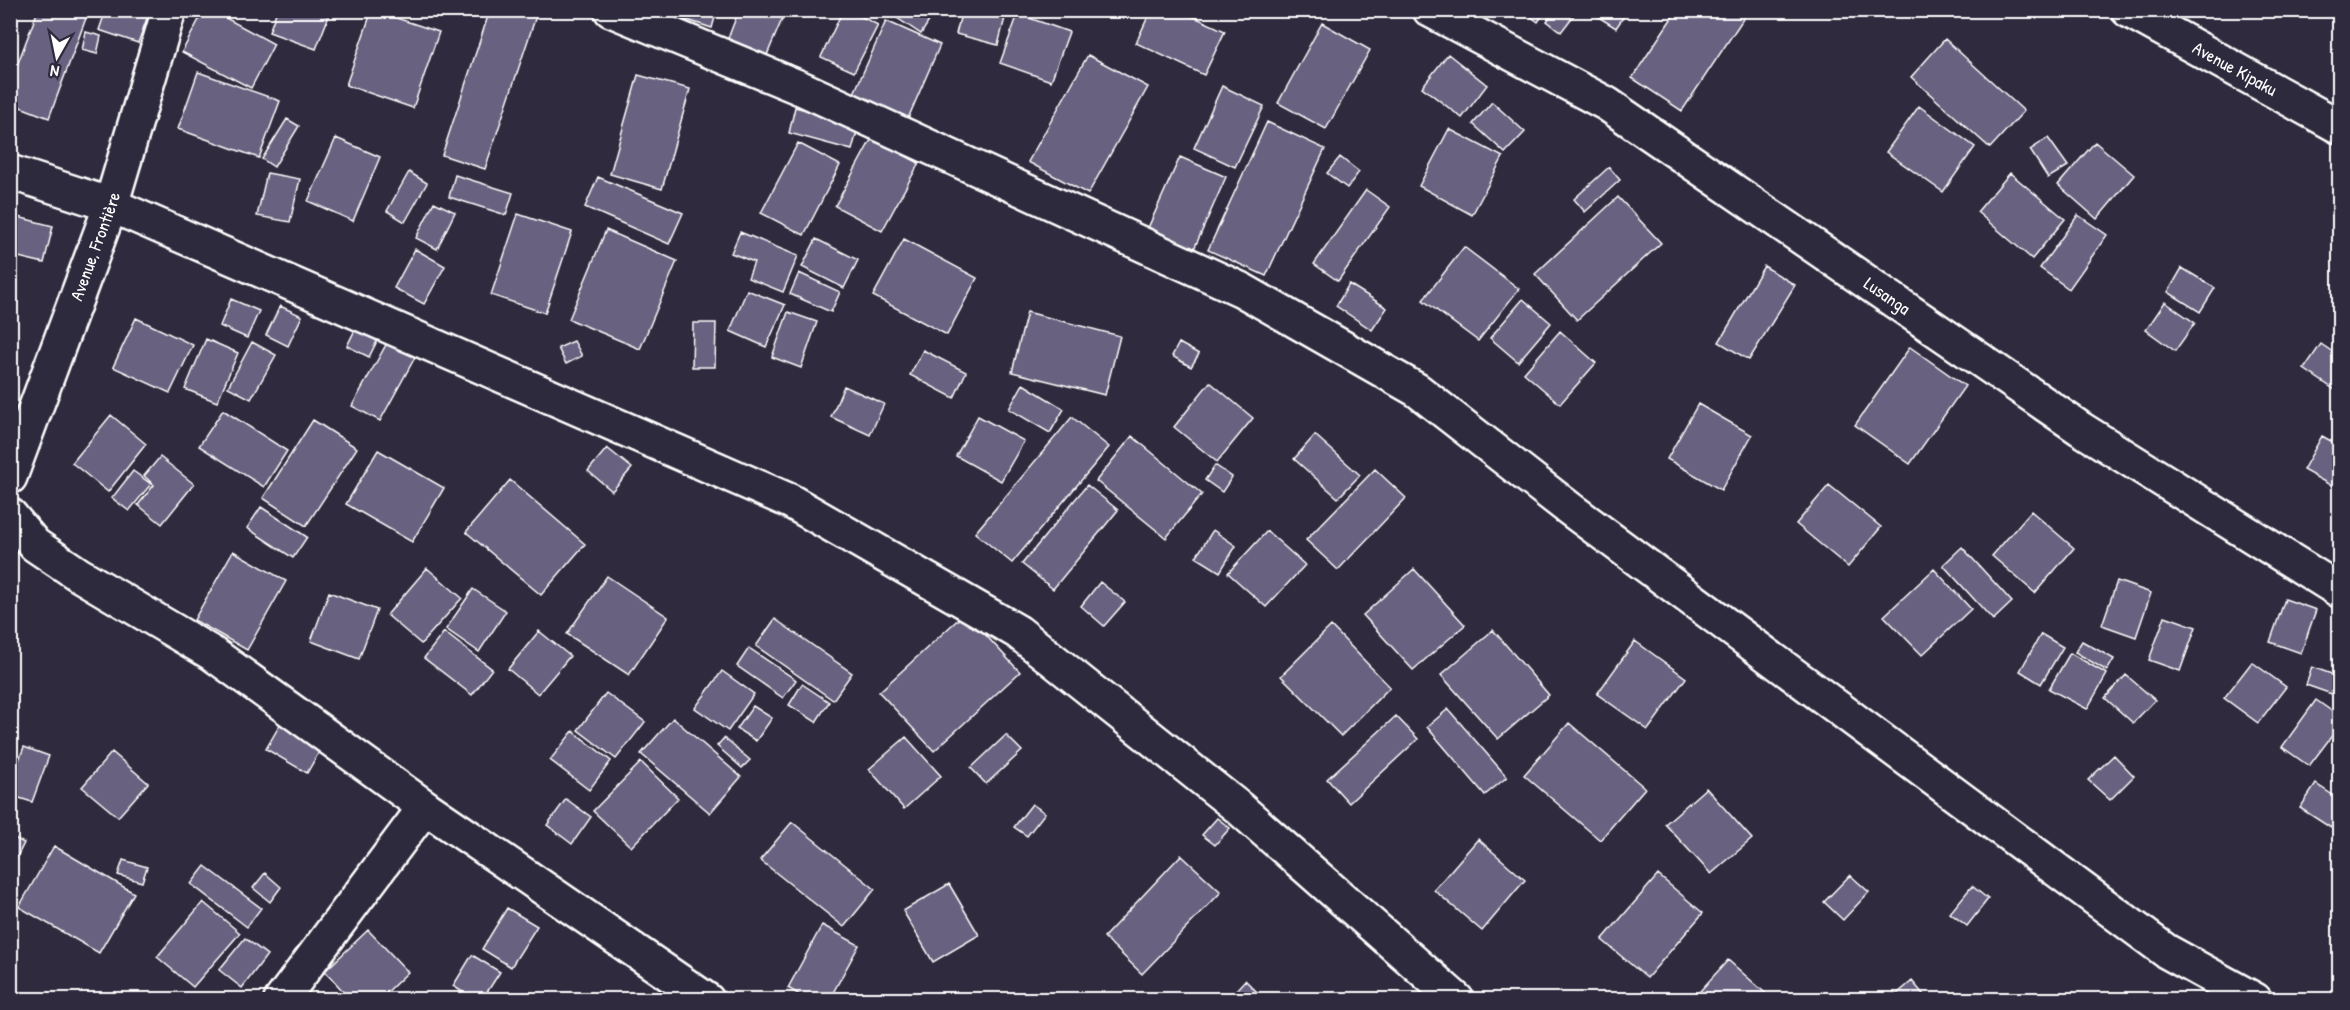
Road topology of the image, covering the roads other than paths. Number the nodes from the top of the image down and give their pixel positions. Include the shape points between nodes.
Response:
1 (168, 10) edge
2 (611, 10) edge
3 (1430, 10) edge
4 (2128, 10) edge
5 (2340, 127) edge
6 (10, 171) edge
7 (111, 205) junction
8 (10, 477) edge
9 (10, 515) edge
10 (2340, 591) edge
11 (424, 807) junction
12 (280, 999) edge
13 (707, 999) edge
14 (1457, 999) edge
15 (2255, 999) edge

1 - 7 street, Avenue, Frontière
2 - 15 street via 803,89 1242,290 1417,390 1579,516 2166,951
3 - 10 street, Lusanga via 1607,104 2081,429
4 - 5 street, Avenue Kipaku
6 - 7 street
7 - 8 street, Avenue, Frontière
7 - 14 street via 790,501 1017,632 1239,808
9 - 11 street via 35,545 213,654
11 - 12 street
11 - 13 street

